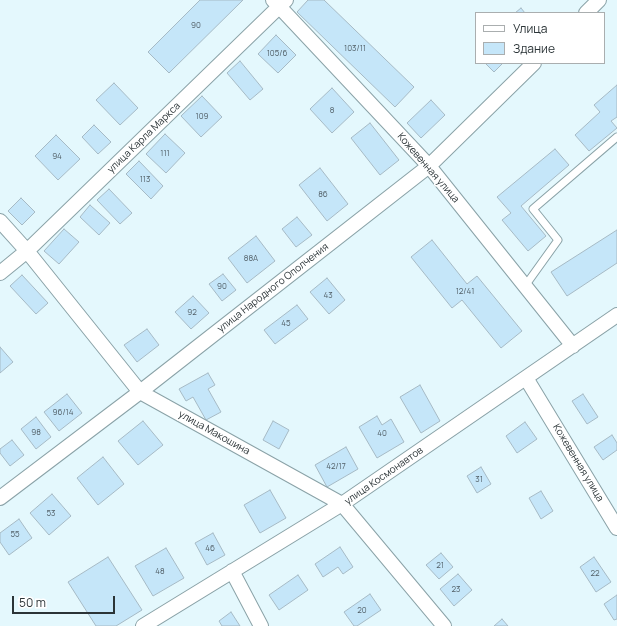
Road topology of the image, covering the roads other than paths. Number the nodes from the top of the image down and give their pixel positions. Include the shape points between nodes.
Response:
1 (599, 0) edge
2 (279, 2) edge
3 (587, 12) edge
4 (533, 64) edge
5 (617, 137) edge
6 (429, 166) junction
7 (0, 221) edge
8 (27, 250) junction
9 (0, 273) edge
10 (525, 286) junction
11 (617, 315) edge
12 (572, 346) junction
13 (526, 378) junction
14 (140, 392) junction
15 (0, 498) edge
16 (342, 504) junction
17 (617, 528) edge
18 (232, 571) junction
19 (143, 626) edge
20 (261, 626) edge
21 (444, 626) edge

1 - 3 street
2 - 6 street, Кожевенная улица
2 - 8 street, улица Карла Маркса
4 - 6 street, улица Народного Ополчения
5 - 10 lane via 533,209 558,240
6 - 10 street, Кожевенная улица
6 - 14 street, улица Народного Ополчения
7 - 8 street, улица Макошина
8 - 9 street, улица Карла Маркса
8 - 14 street, улица Макошина
10 - 12 street, Кожевенная улица
11 - 12 street, улица Космонавтов
12 - 13 street, улица Космонавтов
13 - 16 street, улица Космонавтов
13 - 17 street, Кожевенная улица
14 - 15 street, улица Народного Ополчения
14 - 16 street, улица Макошина
16 - 18 street, улица Космонавтов
16 - 21 street, улица Макошина
18 - 19 street, улица Космонавтов
18 - 20 street

